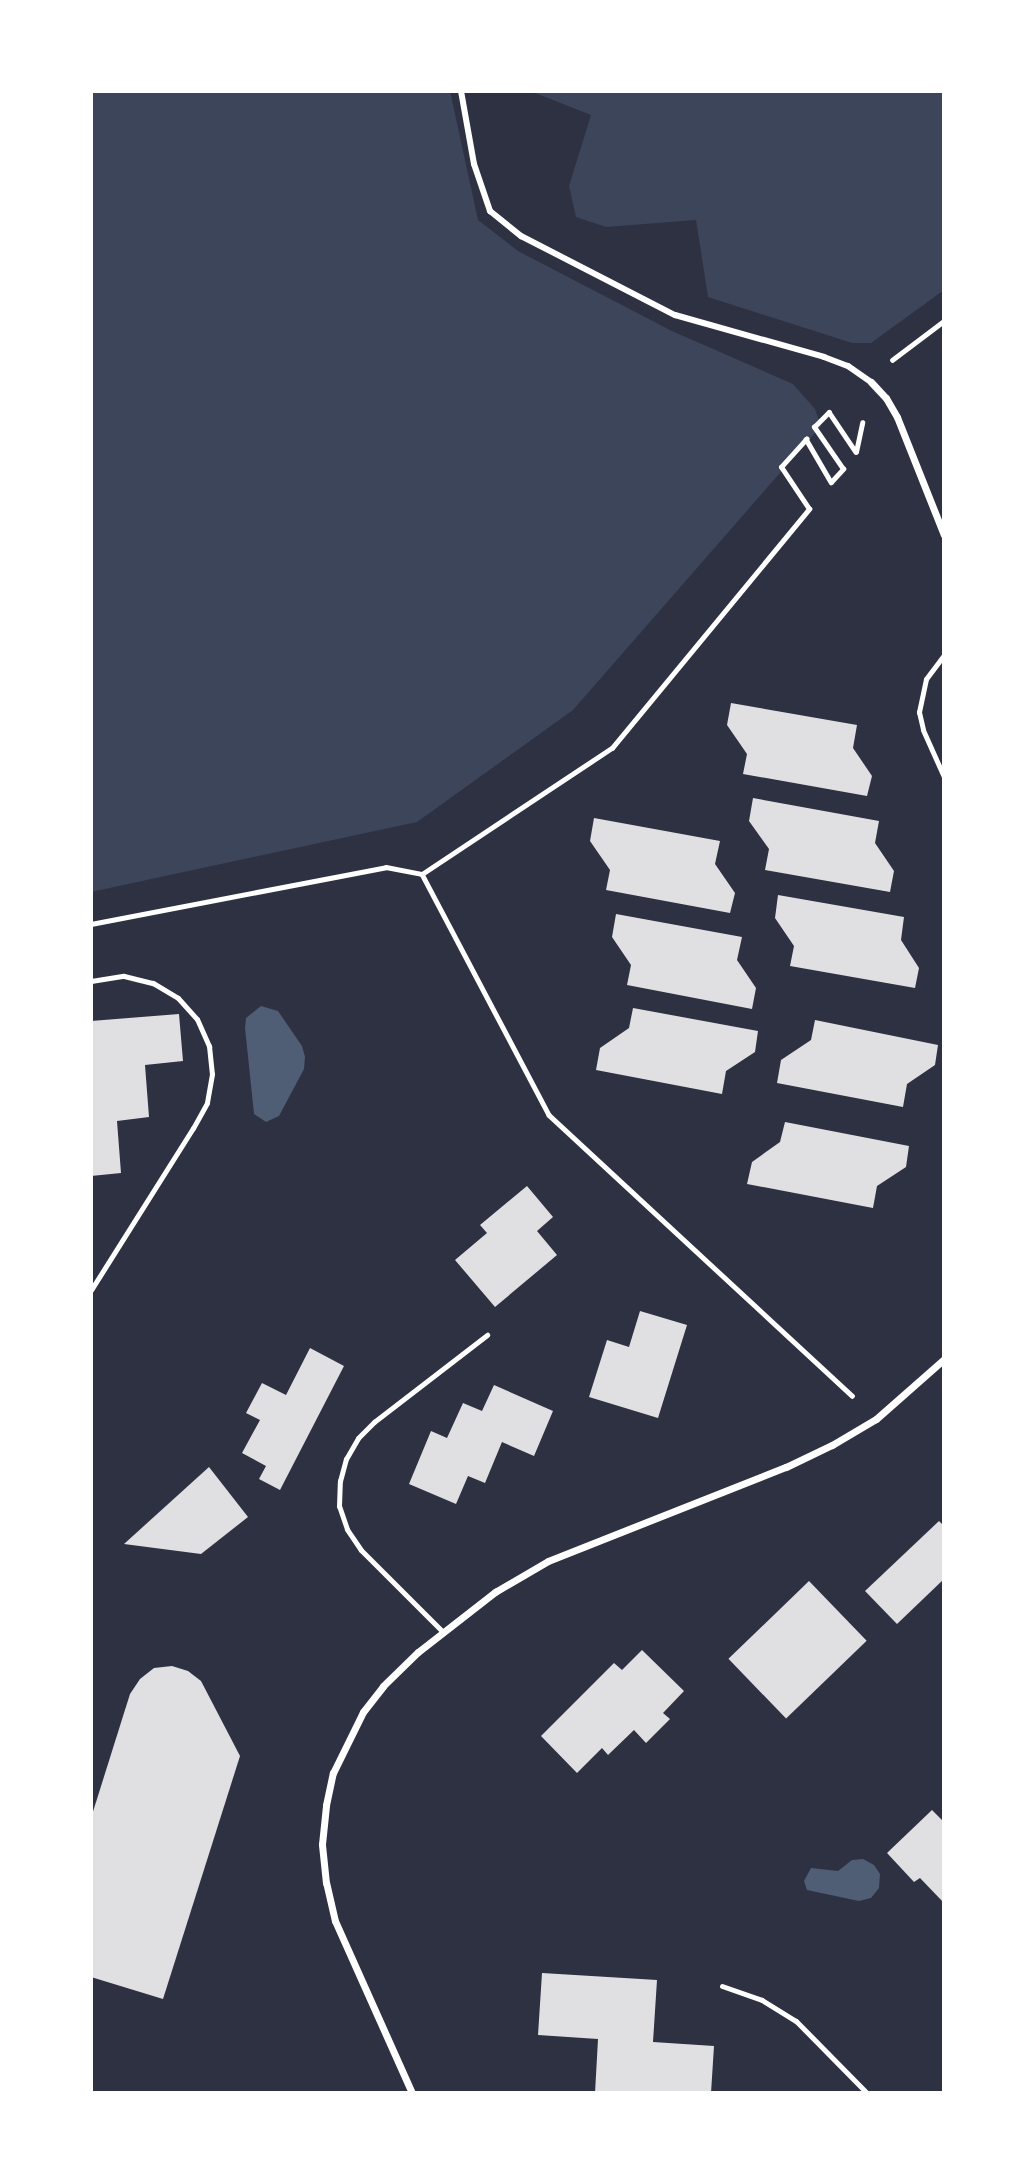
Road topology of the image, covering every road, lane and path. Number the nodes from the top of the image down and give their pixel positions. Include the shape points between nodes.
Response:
1 (461, 91) edge
2 (944, 321) edge
3 (871, 382) junction
4 (944, 535) edge
5 (944, 655) edge
6 (944, 777) edge
7 (422, 874) junction
8 (91, 924) edge
9 (91, 981) edge
10 (91, 1290) edge
11 (487, 1335) dead end
12 (944, 1359) edge
13 (876, 1419) junction
14 (442, 1631) junction
15 (722, 1986) dead end
16 (412, 2093) edge
17 (867, 2093) edge

1 - 3 street via 474,164 491,211 521,236 675,315 824,357
2 - 3 path via 901,351
3 - 4 street via 897,417
3 - 7 path via 856,452 829,412 814,428 842,469 831,482 806,439 781,467 809,509 612,748
5 - 6 lane via 926,679 919,712
7 - 8 path via 386,867
7 - 13 path via 549,1115
9 - 10 lane via 124,976 153,983 178,998 197,1019 209,1046 212,1074 207,1103 198,1120
11 - 14 lane via 374,1422 358,1438 340,1481 343,1518 361,1550
12 - 13 street
13 - 14 street via 786,1467 548,1561
14 - 16 street via 383,1686 346,1741 331,1783 322,1844 335,1921
15 - 17 lane via 762,2000 796,2021

